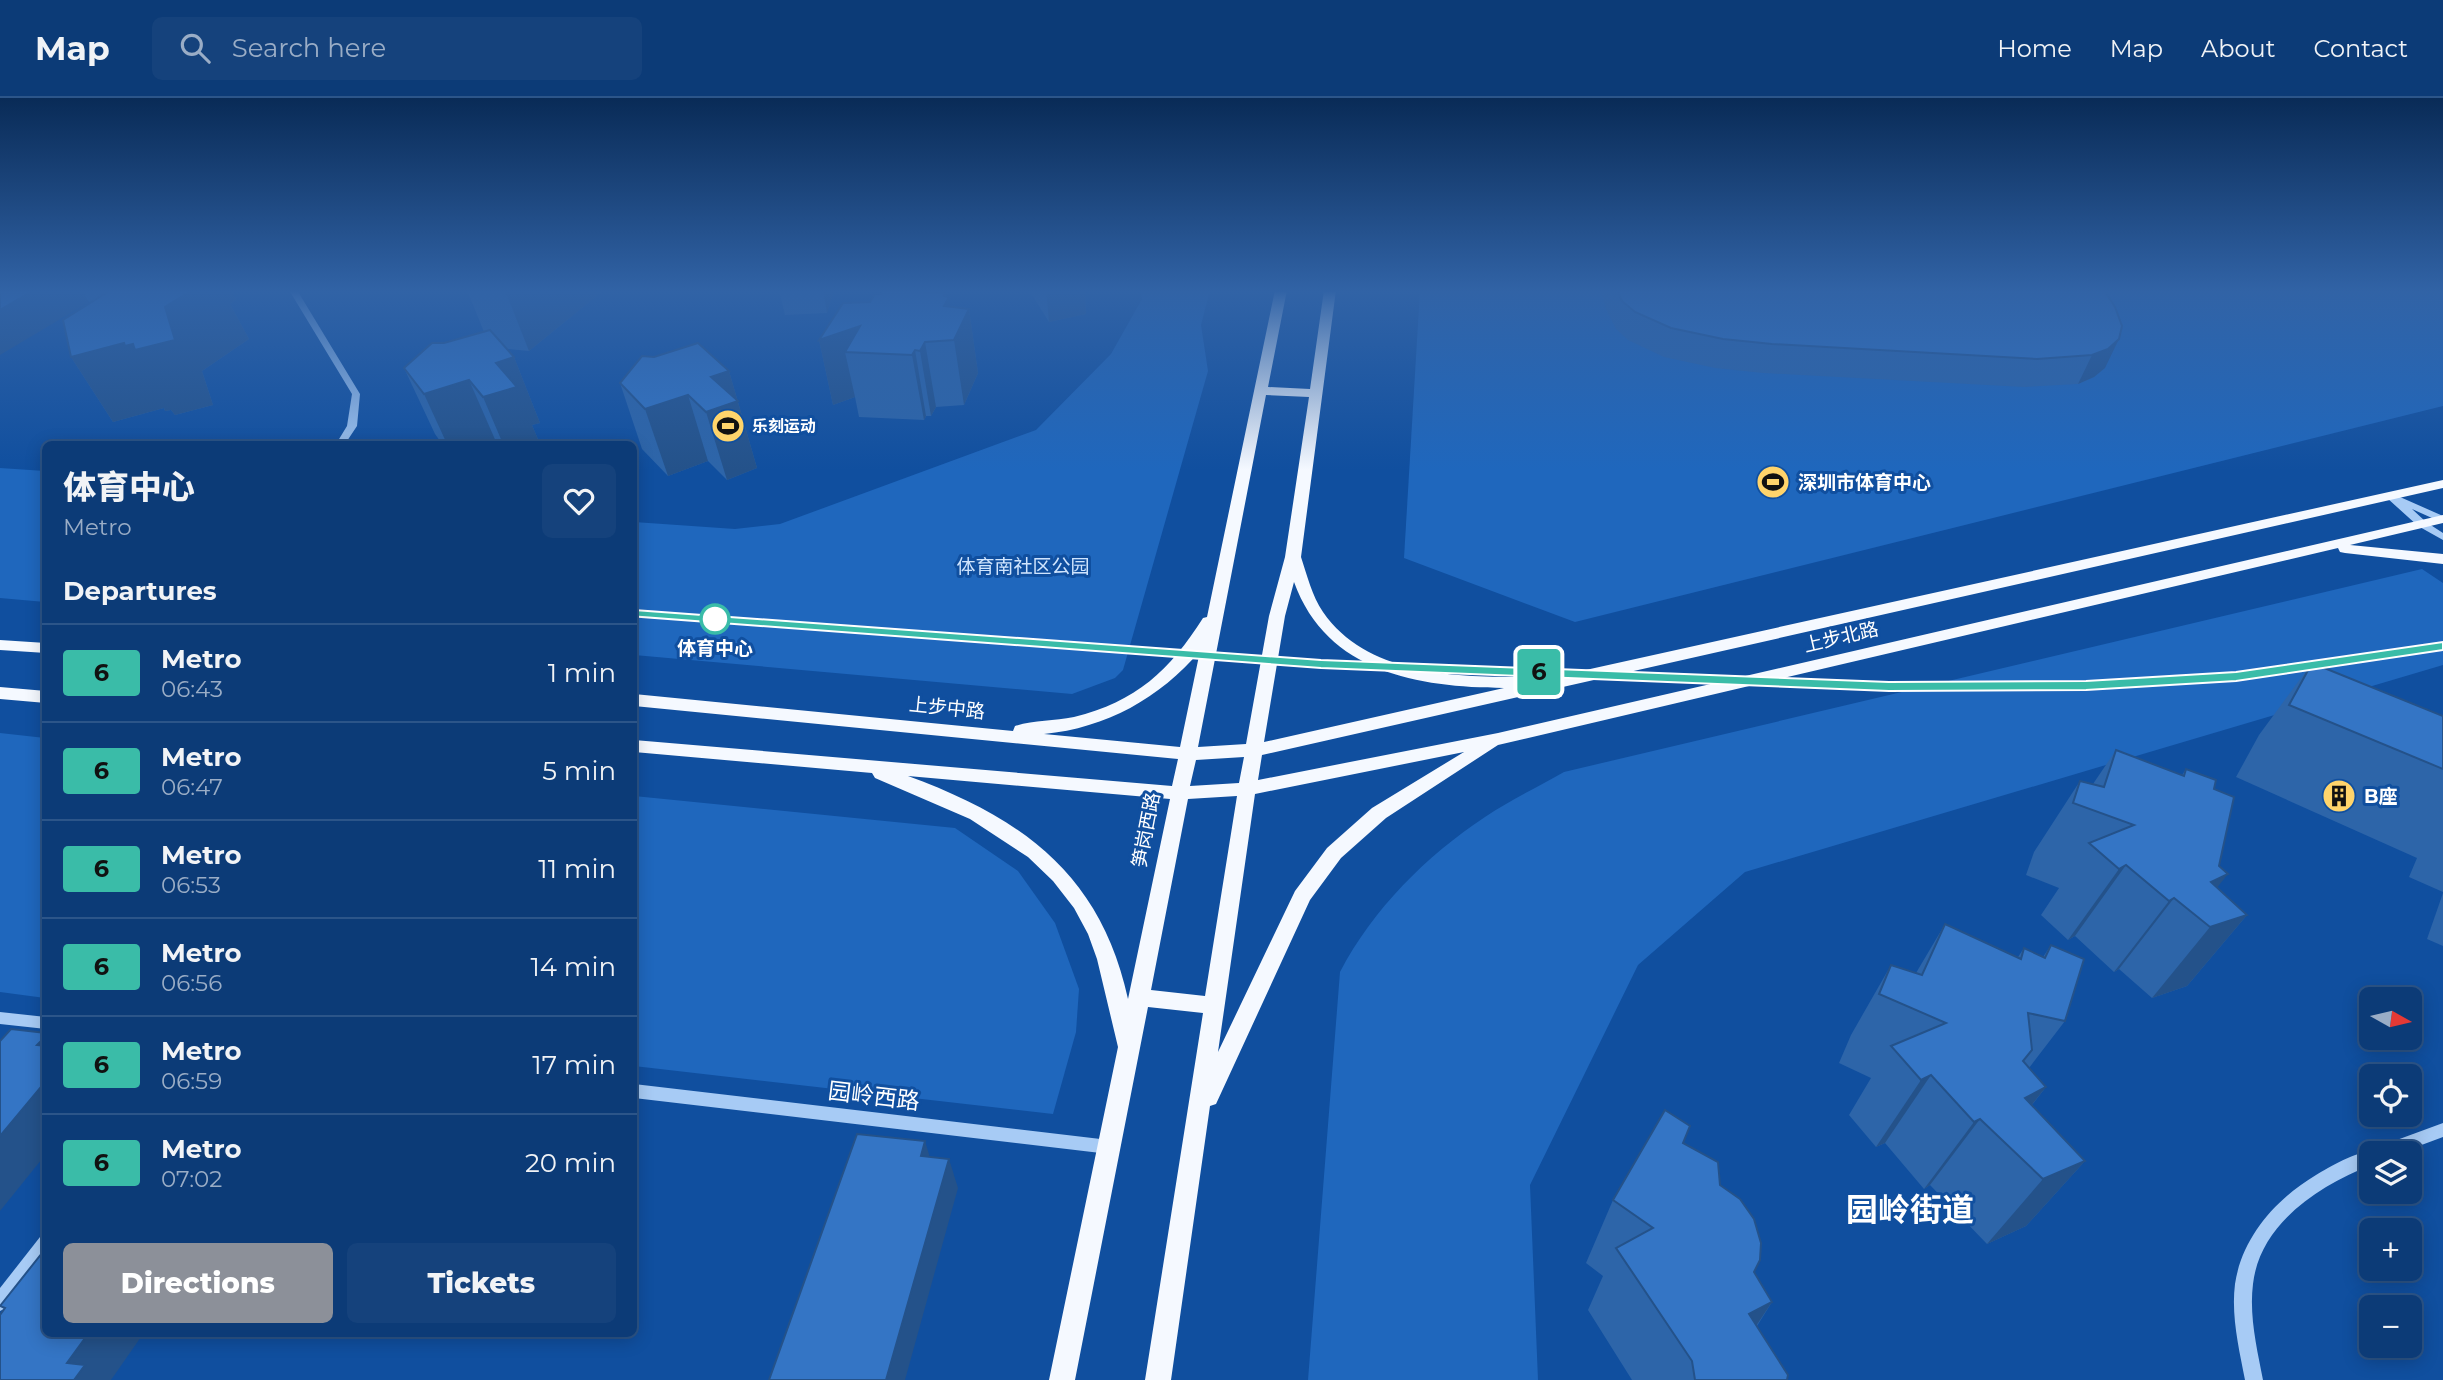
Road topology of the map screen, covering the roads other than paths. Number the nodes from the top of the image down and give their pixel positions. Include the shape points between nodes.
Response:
1 (329, 350) edge
2 (1269, 350) edge
3 (1321, 350) edge
4 (1261, 391) junction
5 (1315, 393) junction
6 (343, 441) edge
7 (2443, 484) edge
8 (2391, 496) junction
9 (2442, 519) edge
10 (2422, 524) junction
11 (2443, 537) edge
12 (2317, 549) junction
13 (1293, 557) junction
14 (2443, 559) edge
15 (1219, 600) junction
16 (0, 645) edge
17 (42, 648) edge
18 (1547, 683) junction
19 (0, 693) edge
20 (42, 697) edge
21 (637, 700) edge
22 (969, 732) junction
23 (1498, 738) junction
24 (637, 746) edge
25 (1255, 750) junction
26 (1187, 754) junction
27 (854, 764) junction
28 (1247, 789) junction
29 (1178, 793) junction
30 (1138, 998) junction
31 (1216, 1006) junction
32 (0, 1018) edge
33 (42, 1023) edge
34 (1128, 1050) junction
35 (637, 1091) edge
36 (1199, 1116) junction
37 (2443, 1130) edge
38 (2413, 1141) edge
39 (1109, 1147) junction
40 (2359, 1162) edge
41 (42, 1249) edge
42 (0, 1302) edge
43 (1062, 1380) edge
44 (1158, 1380) edge
45 (2254, 1380) edge

1 - 6 street via 356,394 352,426
2 - 4 main road, 笋岗西路
3 - 5 main road
4 - 5 main road
4 - 15 main road, 笋岗西路
5 - 13 main road
7 - 8 main road, 上步北路
8 - 9 street
8 - 10 street
8 - 18 main road, 上步北路
9 - 10 main road, 上步北路
10 - 11 street
10 - 12 main road, 上步北路
12 - 14 main road
12 - 23 main road, 上步北路
13 - 18 main road via 1319,616 1360,656 1433,678
13 - 25 main road
15 - 22 main road via 1200,641 1131,703 1069,724
15 - 26 main road, 笋岗西路
16 - 17 main road
18 - 25 main road, 上步北路
19 - 20 main road
21 - 22 main road, 上步中路
22 - 26 main road, 上步中路
23 - 28 main road, 上步北路
23 - 36 main road via 1379,813 1334,853 1302,896
24 - 27 main road
25 - 26 main road, 上步中路
25 - 28 main road
26 - 29 main road, 笋岗西路
27 - 29 main road
27 - 34 main road via 972,810 1031,850 1055,873 1097,933 1113,979
28 - 29 main road
28 - 31 main road
29 - 30 main road, 笋岗西路
30 - 31 main road
30 - 34 main road, 笋岗西路
31 - 36 main road
32 - 33 street
34 - 39 main road, 笋岗西路
35 - 39 street, 园岭西路
36 - 44 main road
37 - 38 street
39 - 43 main road, 笋岗西路
40 - 45 street via 2301,1193 2265,1231 2246,1274 2245,1330
41 - 42 street

